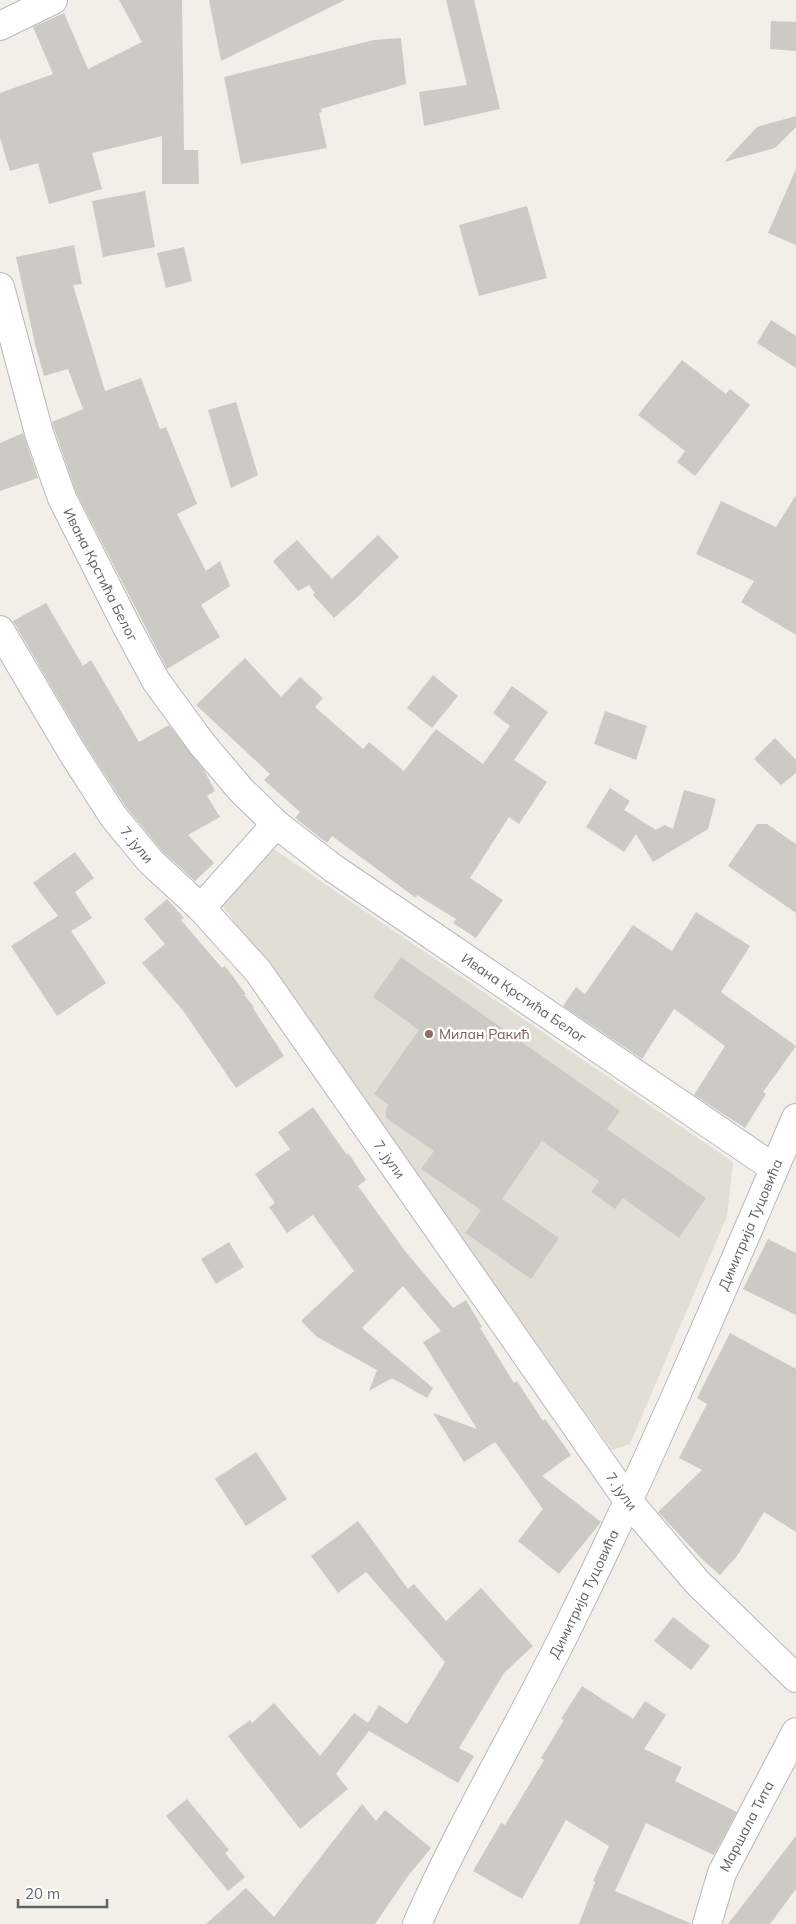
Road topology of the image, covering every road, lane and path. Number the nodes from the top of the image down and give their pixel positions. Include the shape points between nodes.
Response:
1 (53, 0) edge
2 (0, 26) edge
3 (0, 288) edge
4 (0, 630) edge
5 (276, 824) junction
6 (201, 908) junction
7 (796, 1118) edge
8 (774, 1168) junction
9 (629, 1502) junction
10 (796, 1678) edge
11 (796, 1732) edge
12 (417, 1924) edge
13 (707, 1924) edge

1 - 2 street
3 - 5 street, Ивана Крстића Белог via 39,433 62,498 123,619 156,681 202,744 241,790
4 - 6 street, 7. јули via 113,816 151,862
5 - 6 street
5 - 8 street, Ивана Крстића Белог via 333,868
6 - 9 street, 7. јули via 258,971
7 - 8 street, Димитрија Туцовића
8 - 9 street, Димитрија Туцовића
9 - 10 street, 7. јули via 697,1582
9 - 12 street, Димитрија Туцовића via 568,1627 436,1880
11 - 13 street, Маршала Тита via 722,1873

